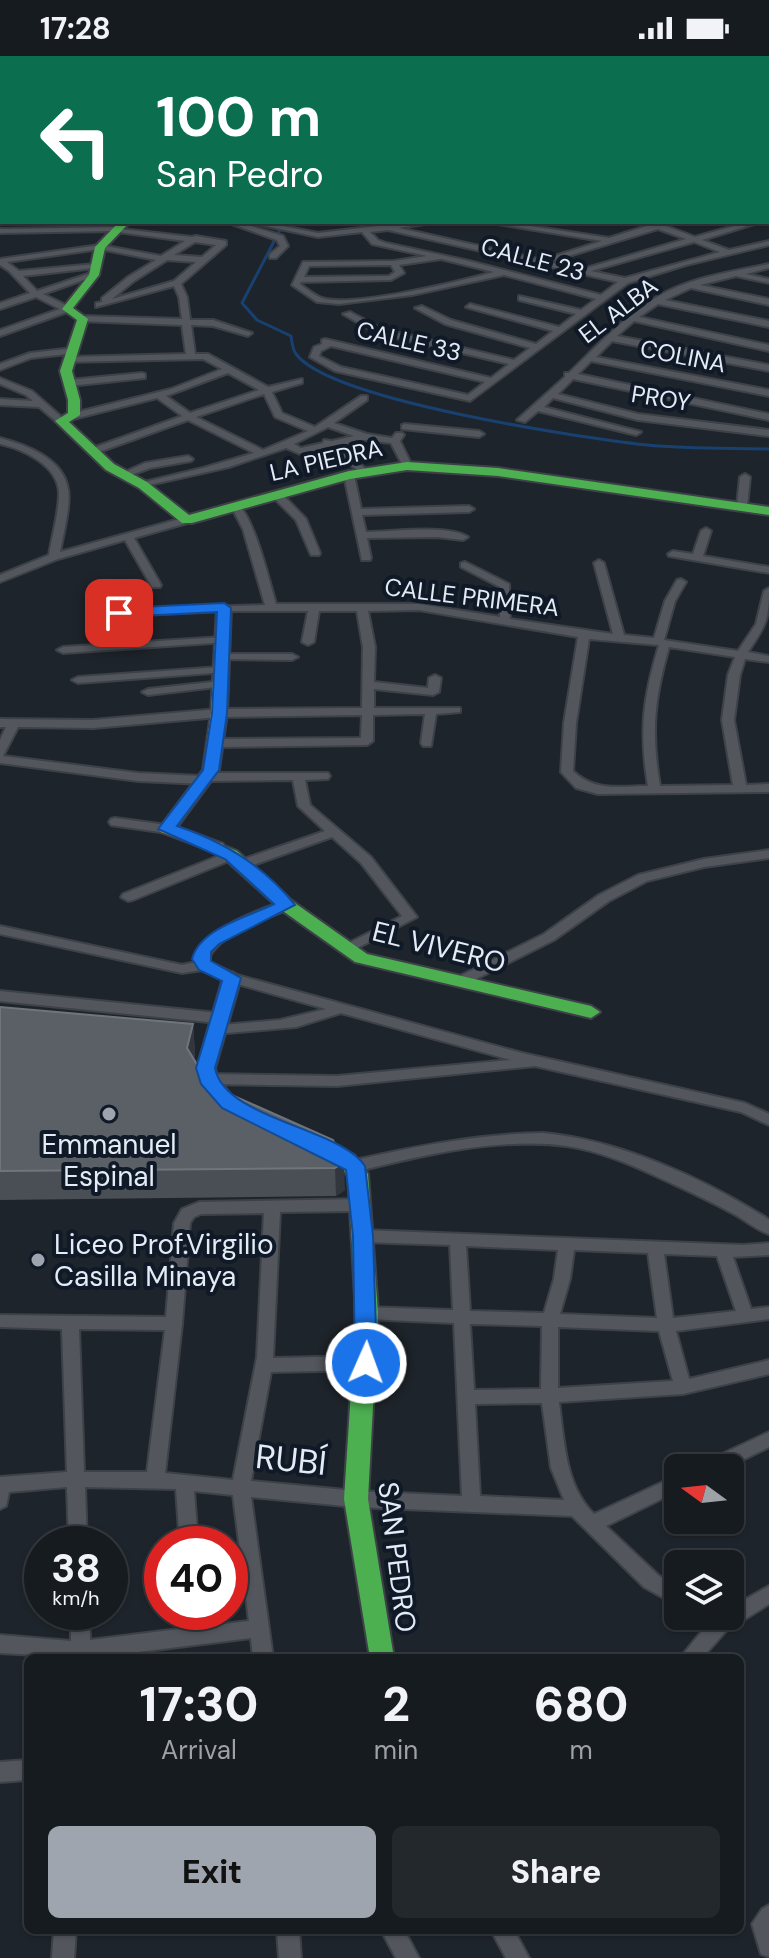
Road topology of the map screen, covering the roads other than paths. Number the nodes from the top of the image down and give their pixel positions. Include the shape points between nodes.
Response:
1 (670, 56) edge
2 (677, 56) edge
3 (236, 224) edge
4 (261, 224) edge
5 (418, 224) edge
6 (528, 224) edge
7 (653, 224) edge
8 (665, 224) edge
9 (750, 224) edge
10 (658, 226) junction
11 (119, 228) edge
12 (388, 228) junction
13 (0, 231) edge
14 (365, 231) junction
15 (196, 238) junction
16 (694, 239) junction
17 (610, 240) junction
18 (769, 243) edge
19 (100, 247) junction
20 (727, 252) junction
21 (273, 256) dead end
22 (441, 257) junction
23 (164, 258) junction
24 (204, 260) junction
25 (543, 261) junction
26 (0, 262) edge
27 (394, 263) junction
28 (769, 266) edge
29 (586, 270) junction
30 (95, 271) junction
31 (504, 272) junction
32 (17, 274) junction
33 (735, 274) junction
34 (298, 280) junction
35 (625, 281) junction
36 (769, 281) edge
37 (177, 283) junction
38 (689, 286) junction
39 (34, 293) junction
40 (522, 298) dead end
41 (602, 298) junction
42 (657, 301) junction
43 (769, 302) edge
44 (99, 305) junction
45 (0, 306) edge
46 (470, 307) dead end
47 (419, 308) dead end
48 (582, 313) junction
49 (75, 314) junction
50 (347, 314) dead end
51 (635, 319) junction
52 (184, 324) junction
53 (769, 324) edge
54 (560, 330) junction
55 (0, 333) edge
56 (248, 333) dead end
57 (612, 338) junction
58 (316, 339) dead end
59 (331, 343) junction
60 (536, 347) junction
61 (769, 348) edge
62 (71, 356) junction
63 (191, 357) junction
64 (589, 358) junction
65 (514, 363) junction
66 (0, 367) edge
67 (769, 368) edge
68 (230, 369) junction
69 (568, 375) junction
70 (142, 376) dead end
71 (0, 381) edge
72 (299, 381) dead end
73 (492, 381) junction
74 (69, 383) junction
75 (266, 390) junction
76 (769, 393) edge
77 (549, 394) junction
78 (159, 395) junction
79 (364, 398) dead end
80 (0, 402) edge
81 (38, 404) junction
82 (537, 408) junction
83 (189, 417) junction
84 (769, 417) edge
85 (67, 419) junction
86 (522, 420) dead end
87 (326, 423) junction
88 (311, 432) junction
89 (636, 432) dead end
90 (769, 433) edge
91 (479, 434) dead end
92 (365, 437) junction
93 (0, 441) edge
94 (395, 441) junction
95 (330, 443) junction
96 (286, 444) junction
97 (93, 451) junction
98 (263, 454) junction
99 (188, 459) dead end
100 (407, 466) junction
101 (356, 473) junction
102 (123, 475) junction
103 (745, 477) dead end
104 (143, 485) junction
105 (277, 495) junction
106 (236, 506) junction
107 (742, 506) junction
108 (469, 509) dead end
109 (769, 511) edge
110 (357, 512) junction
111 (187, 520) junction
112 (706, 531) dead end
113 (362, 535) junction
114 (128, 536) junction
115 (463, 537) dead end
116 (315, 553) dead end
117 (673, 554) dead end
118 (54, 557) junction
119 (366, 558) dead end
120 (697, 558) junction
121 (599, 563) dead end
122 (465, 565) dead end
123 (769, 570) edge
124 (0, 579) edge
125 (681, 582) dead end
126 (156, 585) dead end
127 (769, 591) edge
128 (314, 606) junction
129 (362, 606) junction
130 (271, 607) junction
131 (224, 608) junction
132 (119, 613) dead end
133 (505, 621) junction
134 (584, 635) junction
135 (619, 637) junction
136 (308, 642) dead end
137 (662, 642) junction
138 (63, 650) dead end
139 (741, 655) junction
140 (292, 657) dead end
141 (769, 659) edge
142 (222, 663) junction
143 (435, 678) dead end
144 (78, 680) dead end
145 (369, 685) junction
146 (148, 692) dead end
147 (367, 710) junction
148 (431, 710) junction
149 (456, 710) dead end
150 (219, 713) junction
151 (7, 724) edge
152 (216, 743) junction
153 (427, 743) dead end
154 (0, 753) edge
155 (0, 759) edge
156 (324, 776) dead end
157 (298, 777) junction
158 (206, 779) junction
159 (740, 788) junction
160 (769, 788) edge
161 (655, 790) junction
162 (115, 822) dead end
163 (167, 829) junction
164 (334, 832) junction
165 (766, 859) edge
166 (237, 860) junction
167 (128, 897) dead end
168 (286, 905) junction
169 (0, 930) edge
170 (346, 950) junction
171 (205, 965) junction
172 (232, 978) junction
173 (461, 981) junction
174 (0, 996) edge
175 (342, 1007) junction
176 (591, 1012) dead end
177 (217, 1024) junction
178 (542, 1062) junction
179 (208, 1079) junction
180 (242, 1110) edge
181 (769, 1120) edge
182 (296, 1135) edge
183 (355, 1166) junction
184 (360, 1205) junction
185 (272, 1206) junction
186 (769, 1228) edge
187 (363, 1236) junction
188 (458, 1238) junction
189 (567, 1243) junction
190 (655, 1248) junction
191 (769, 1249) edge
192 (723, 1250) junction
193 (367, 1313) junction
194 (769, 1313) edge
195 (746, 1317) junction
196 (460, 1318) junction
197 (0, 1321) edge
198 (70, 1321) junction
199 (550, 1321) junction
200 (174, 1324) junction
201 (666, 1325) junction
202 (366, 1363) junction
203 (263, 1365) junction
204 (769, 1367) edge
205 (683, 1387) junction
206 (549, 1396) junction
207 (467, 1397) junction
208 (769, 1439) edge
209 (738, 1454) edge
210 (77, 1479) junction
211 (155, 1480) junction
212 (184, 1483) junction
213 (241, 1487) junction
214 (0, 1490) edge
215 (664, 1490) edge
216 (356, 1499) junction
217 (471, 1505) junction
218 (576, 1508) junction
219 (592, 1524) junction
220 (78, 1526) edge
221 (188, 1526) edge
222 (664, 1589) edge
223 (769, 1594) edge
224 (744, 1605) edge
225 (260, 1628) junction
226 (80, 1630) edge
227 (197, 1630) edge
228 (706, 1630) edge
229 (197, 1635) junction
230 (0, 1644) edge
231 (81, 1654) edge
232 (263, 1654) edge
233 (381, 1654) edge
234 (692, 1654) edge
235 (24, 1770) edge
236 (0, 1772) edge
237 (769, 1916) edge
238 (65, 1934) edge
239 (288, 1934) edge
240 (394, 1934) edge
241 (504, 1934) edge
242 (769, 1946) edge
243 (63, 1958) edge
244 (290, 1958) edge
245 (408, 1958) edge
246 (518, 1958) edge

1 - 2 street
3 - 21 street via 280,238 284,246
4 - 14 street via 318,235
5 - 12 street
6 - 17 street
7 - 10 street
8 - 10 street
9 - 16 street
10 - 16 street
10 - 17 street
11 - 13 street
11 - 15 street
11 - 19 street
12 - 14 street
12 - 25 street
14 - 22 street, CALLE 23 via 375,242
15 - 23 street
15 - 24 street via 223,243
16 - 20 street
16 - 29 street
17 - 25 street
18 - 20 street
19 - 23 street
19 - 26 street
19 - 30 street
20 - 35 street
22 - 27 street
22 - 31 street, CALLE 23
23 - 24 street
23 - 44 street
24 - 37 street
25 - 29 street
26 - 32 street
27 - 34 street via 305,265
27 - 34 street via 400,273 391,278
28 - 33 street, EL ALBA
29 - 35 street
30 - 32 street
30 - 39 street
30 - 49 street
31 - 34 street via 331,302 319,301 296,285
31 - 41 street, CALLE 23
32 - 39 street
33 - 36 street
33 - 38 street, EL ALBA
35 - 41 street
37 - 44 street
37 - 52 street
38 - 42 street, EL ALBA
38 - 43 street
39 - 45 street
39 - 49 street
40 - 48 street
41 - 48 street
42 - 51 street, EL ALBA
42 - 53 street
44 - 49 street
46 - 54 street
47 - 60 street via 448,322
48 - 54 street
49 - 52 street
49 - 55 street
49 - 62 street
50 - 65 street via 379,331
51 - 57 street, EL ALBA
51 - 61 street
52 - 56 street via 223,324
52 - 63 street
54 - 60 street
57 - 64 street, EL ALBA
57 - 67 street
58 - 59 street, CALLE 33
59 - 73 street, CALLE 33
59 - 73 street via 317,349 314,357 338,369 470,398
60 - 65 street
62 - 63 street
62 - 66 street via 30,356
62 - 74 street
63 - 68 street via 205,356
64 - 69 street, EL ALBA
64 - 76 street, COLINA
65 - 73 street
68 - 75 street
68 - 78 street
69 - 77 street, EL ALBA
69 - 84 street
70 - 74 street
71 - 81 street via 29,393
72 - 75 street
74 - 85 street via 74,400
75 - 83 street
75 - 88 street via 278,415
77 - 82 street, EL ALBA
77 - 90 street, PROY via 638,417
78 - 83 street
78 - 85 street
79 - 87 street
80 - 81 street
81 - 85 street
82 - 86 street, EL ALBA
82 - 89 street
83 - 97 street
83 - 98 street
85 - 97 street
87 - 88 street
87 - 92 street
88 - 95 street
88 - 96 street
91 - 94 street via 408,423
92 - 94 street
92 - 95 street
93 - 118 street via 31,451 63,481
94 - 100 street
95 - 96 street via 300,451
95 - 101 street
96 - 98 street
97 - 102 street
98 - 104 street
99 - 102 street
100 - 101 street, LA PIEDRA
100 - 107 street, LA PIEDRA via 498,472
101 - 105 street, LA PIEDRA
101 - 110 street
102 - 104 street
103 - 107 street
104 - 111 street
105 - 106 street, LA PIEDRA
105 - 116 street via 301,519
106 - 111 street, LA PIEDRA
106 - 130 street
107 - 109 street, LA PIEDRA
108 - 110 street
110 - 113 street
111 - 114 street, LA PIEDRA
112 - 120 street
113 - 115 street
113 - 119 street
114 - 118 street, LA PIEDRA
114 - 126 street
117 - 120 street
118 - 124 street, LA PIEDRA
120 - 123 street
121 - 135 street
122 - 133 street via 505,586
125 - 137 street via 670,601
127 - 139 street via 761,624
128 - 129 street, CALLE PRIMERA
128 - 130 street, CALLE PRIMERA
128 - 136 street
129 - 133 street, CALLE PRIMERA via 427,608
129 - 145 street
130 - 131 street, CALLE PRIMERA
131 - 132 street, CALLE PRIMERA
131 - 142 street
133 - 134 street, CALLE PRIMERA
134 - 135 street, CALLE PRIMERA
134 - 161 street via 567,772 580,785 598,790
135 - 137 street, CALLE PRIMERA
137 - 139 street, CALLE PRIMERA
137 - 161 street via 645,739
138 - 142 street
139 - 141 street, CALLE PRIMERA
139 - 159 street via 728,720
140 - 142 street
142 - 144 street
142 - 146 street
142 - 150 street
143 - 145 street via 433,692
145 - 147 street
147 - 148 street
147 - 150 street
147 - 152 street via 368,740
148 - 149 street
148 - 153 street
150 - 151 street via 93,724
150 - 152 street
151 - 154 street
152 - 158 street
155 - 158 street via 138,777
156 - 157 street
157 - 158 street
157 - 164 street via 304,806
158 - 163 street
159 - 160 street
159 - 161 street
162 - 163 street
163 - 166 street, EL VIVERO via 200,839
164 - 166 street
164 - 170 street via 383,879 410,917
165 - 173 street via 704,863 643,878 549,937
166 - 167 street
166 - 168 street, EL VIVERO
168 - 170 street, EL VIVERO
168 - 171 street via 213,940 203,951
169 - 171 street via 182,969
170 - 173 street, EL VIVERO via 377,964
171 - 172 street
172 - 175 street
172 - 177 street
173 - 176 street, EL VIVERO
174 - 177 street
175 - 177 street via 284,1024
175 - 178 street
177 - 179 street
178 - 179 street via 337,1081
178 - 181 street via 745,1108
179 - 180 street via 216,1093
182 - 183 street
183 - 184 street, SAN PEDRO
183 - 186 street via 421,1149 569,1141 635,1160 747,1212
184 - 185 street
184 - 187 street, SAN PEDRO
185 - 200 street via 199,1208 188,1213 182,1223
185 - 203 street
187 - 188 street
187 - 193 street, SAN PEDRO
188 - 189 street
188 - 196 street
189 - 190 street
189 - 199 street
190 - 192 street
190 - 201 street
191 - 192 street
192 - 195 street
193 - 196 street
193 - 202 street, SAN PEDRO
194 - 195 street
195 - 201 street
196 - 199 street
196 - 207 street
197 - 198 street
198 - 200 street
198 - 210 street
199 - 201 street
199 - 206 street
200 - 211 street
201 - 205 street
202 - 203 street
202 - 216 street, SAN PEDRO
203 - 213 street
204 - 205 street
205 - 206 street
206 - 207 street
206 - 218 street via 560,1468
207 - 217 street
208 - 209 street
210 - 211 street, RUBÍ
210 - 214 street, RUBÍ
210 - 220 street
211 - 212 street, RUBÍ
212 - 213 street, RUBÍ
212 - 221 street
213 - 216 street, RUBÍ
213 - 225 street
215 - 219 street
216 - 217 street, RUBÍ
216 - 233 street, SAN PEDRO
217 - 218 street, RUBÍ
218 - 219 street
219 - 222 street
223 - 224 street
225 - 229 street
225 - 232 street
226 - 231 street
227 - 229 street
228 - 234 street
229 - 231 street
230 - 231 street
235 - 236 street
237 - 242 street via 763,1924
238 - 243 street
239 - 244 street
240 - 245 street
241 - 246 street

